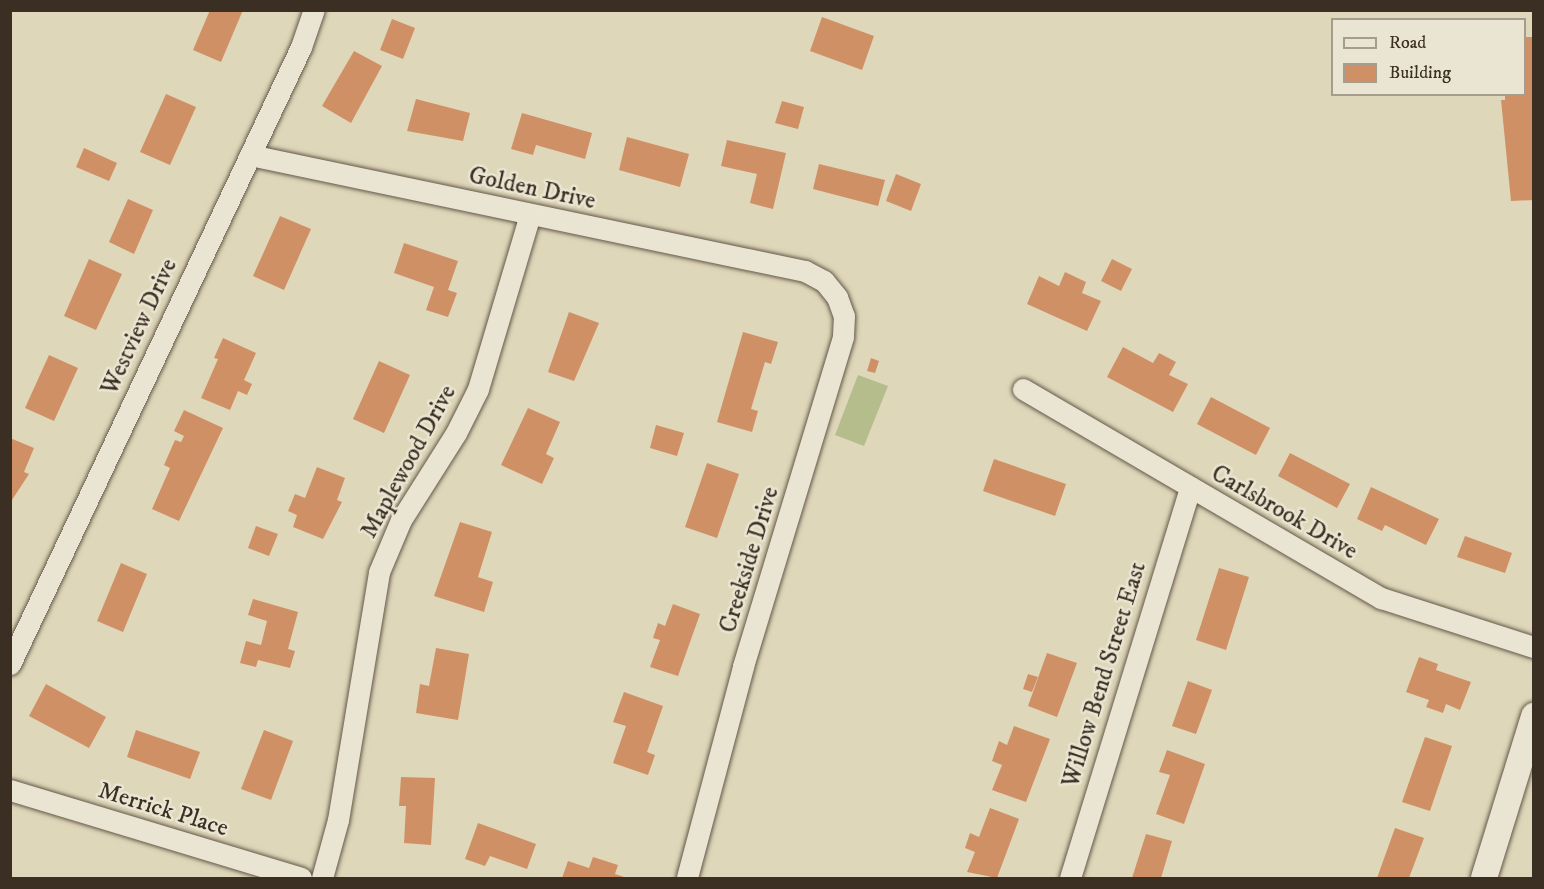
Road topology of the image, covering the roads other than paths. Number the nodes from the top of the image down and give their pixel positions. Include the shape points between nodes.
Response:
1 (314, 10) edge
2 (250, 154) junction
3 (530, 215) junction
4 (805, 271) joint
5 (1023, 389) dead end
6 (1190, 487) junction
7 (1533, 647) edge
8 (10, 664) edge
9 (1533, 716) edge
10 (10, 790) edge
11 (301, 879) edge
12 (322, 879) edge
13 (687, 879) edge
14 (1070, 879) edge
15 (1484, 879) edge

1 - 2 street, Westview Drive
2 - 3 street, Golden Drive
2 - 8 street, Westview Drive
3 - 4 street, Golden Drive
3 - 12 street, Maplewood Drive via 478,389 456,433 401,520 379,572 338,820
4 - 13 street, Creekside Drive via 824,281 837,297 844,316 843,337 736,689
5 - 6 street, Carlsbrook Drive
6 - 7 street, Carlsbrook Drive via 1381,598
6 - 14 street, Willow Bend Street East
9 - 15 street
10 - 11 street, Merrick Place

